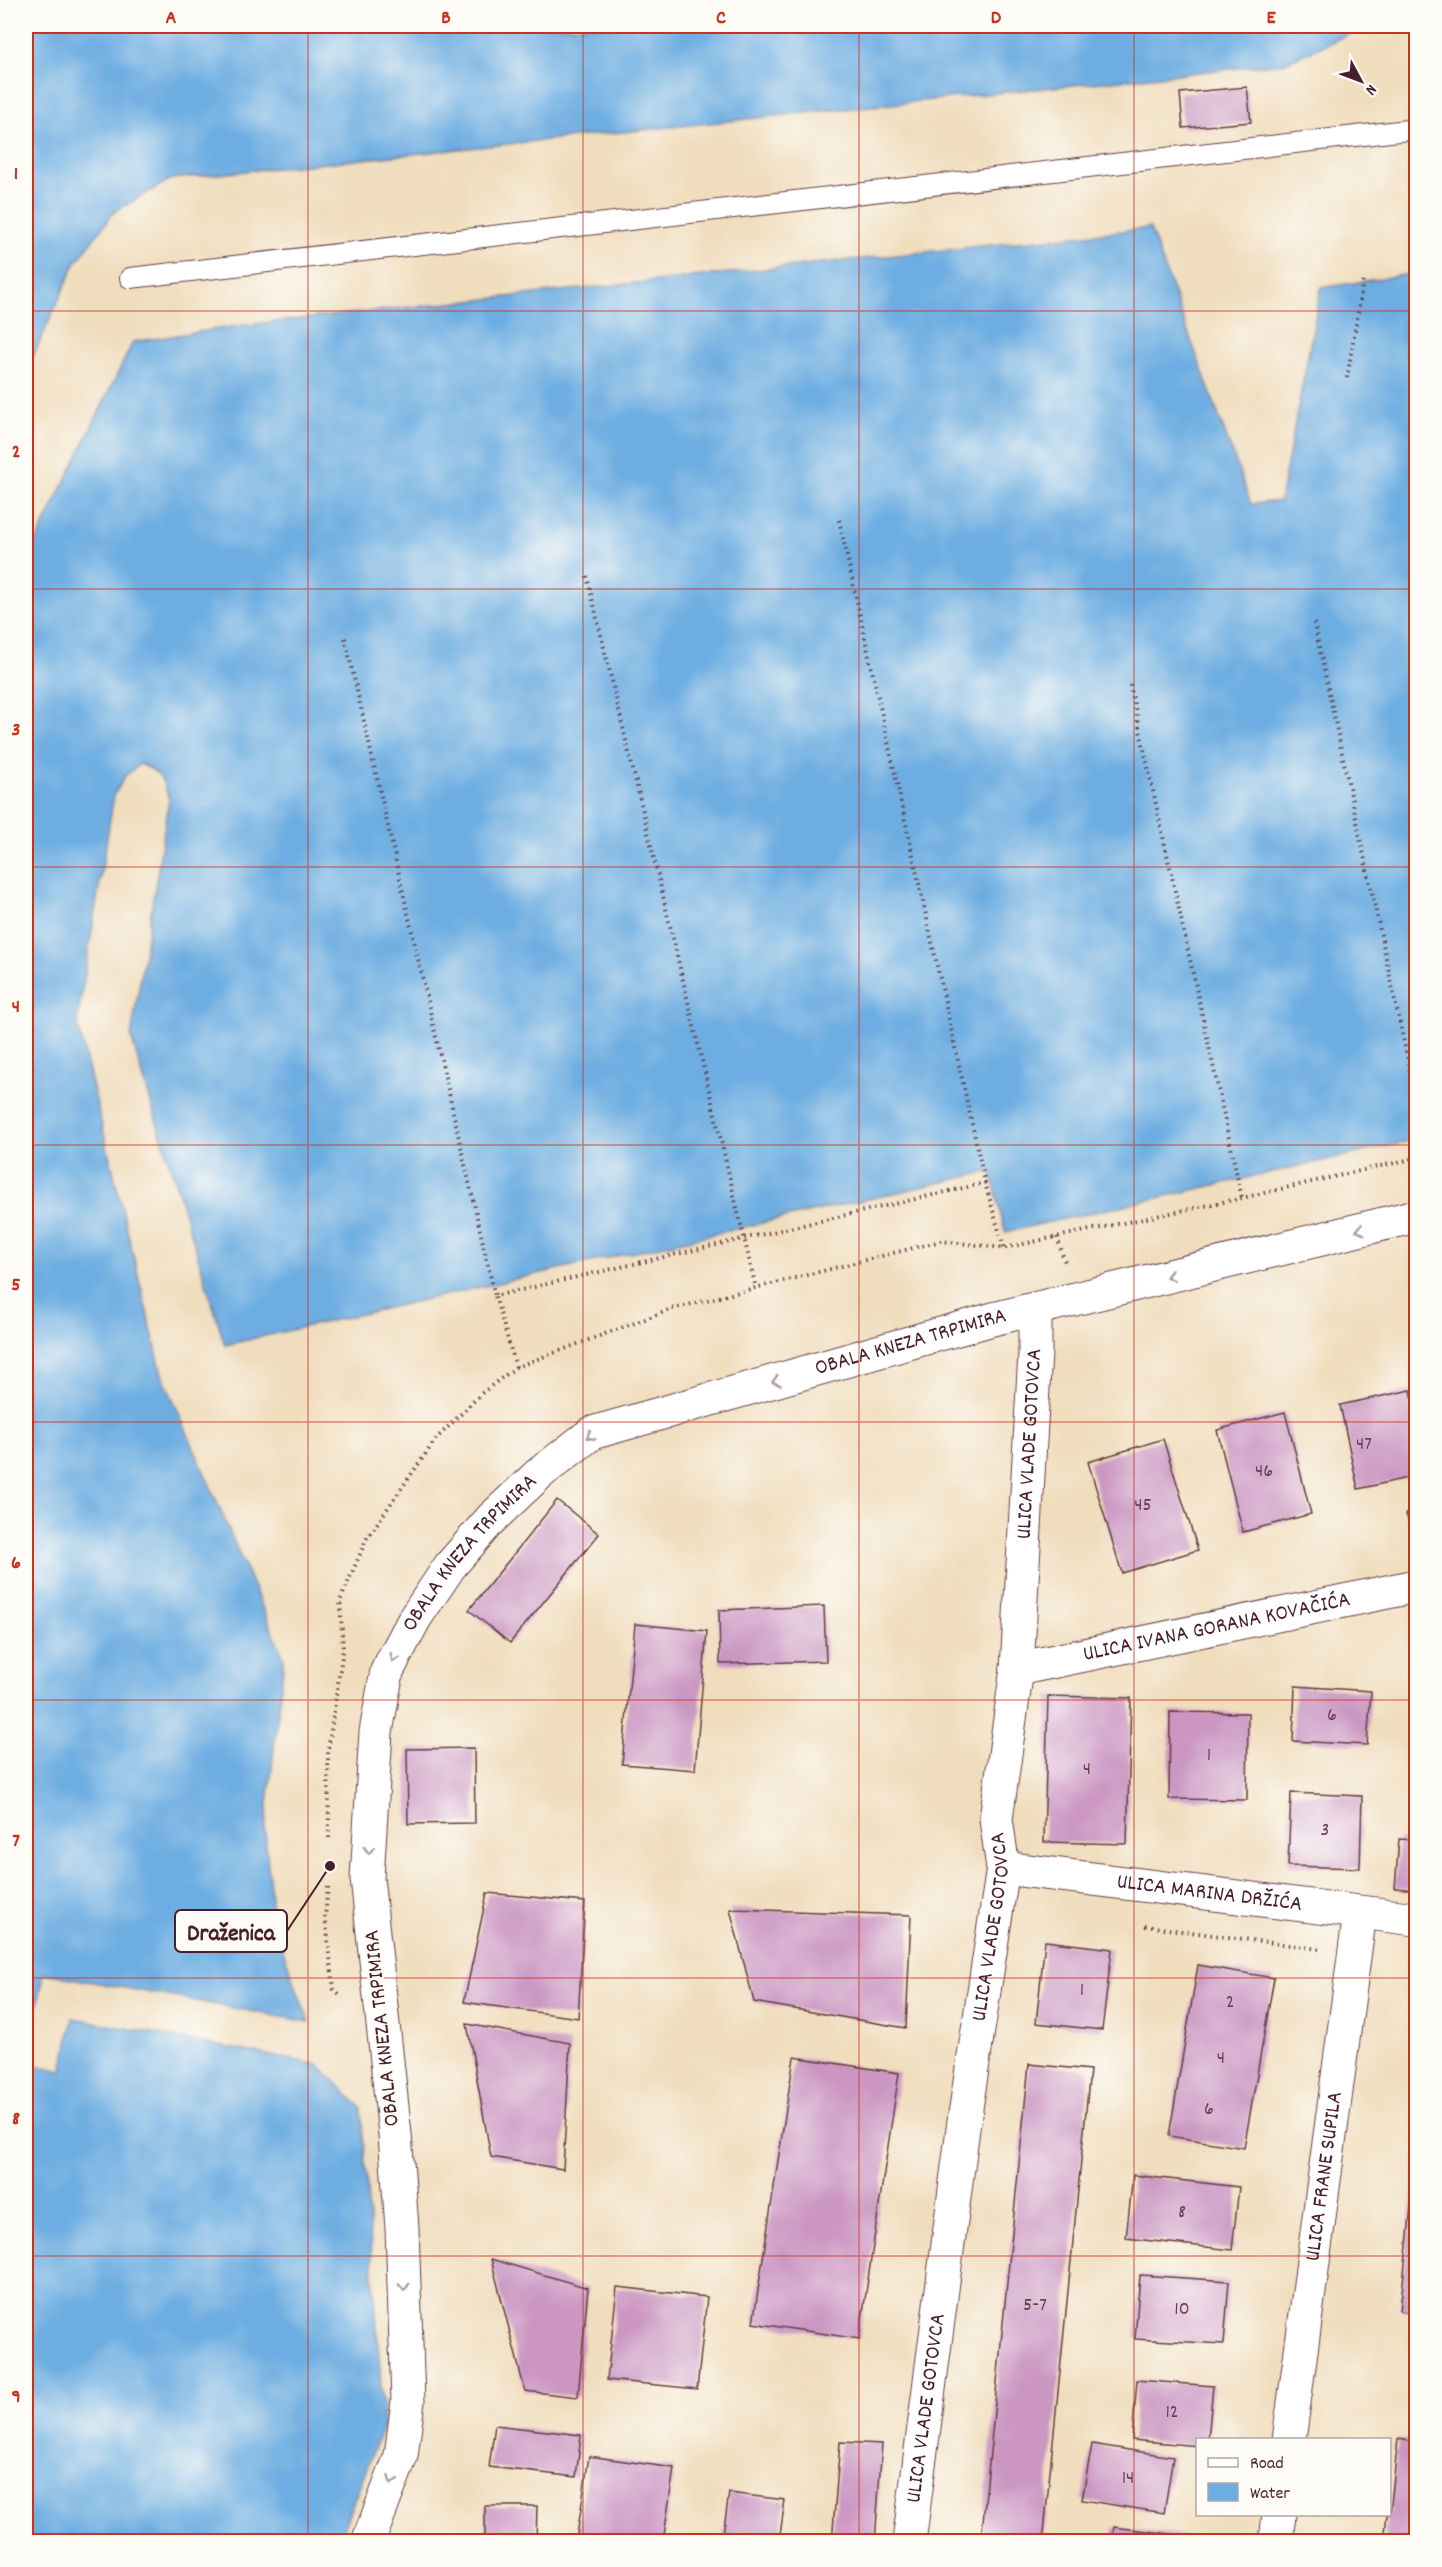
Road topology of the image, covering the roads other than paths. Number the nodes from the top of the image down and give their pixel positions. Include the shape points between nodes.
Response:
1 (1416, 129) edge
2 (130, 278) dead end
3 (1416, 1216) edge
4 (1035, 1309) junction
5 (1416, 1586) edge
6 (1017, 1669) junction
7 (1003, 1868) junction
8 (1360, 1913) junction
9 (1416, 1918) edge
10 (1289, 2438) edge
11 (1279, 2516) edge
12 (369, 2541) edge
13 (909, 2541) edge
14 (1276, 2541) edge

1 - 2 lane
3 -> 4 street, OBALA KNEZA TRPIMIRA
4 - 6 street, ULICA VLADE GOTOVCA
4 -> 12 street, OBALA KNEZA TRPIMIRA via 592,1433 490,1519 450,1566 415,1618 387,1671 376,1732 367,1878 395,2134 408,2401 401,2456
5 - 6 street, ULICA IVANA GORANA KOVAČIĆA
6 - 7 street, ULICA VLADE GOTOVCA via 996,1819
7 - 8 street, ULICA MARINA DRŽIĆA
7 - 13 street, ULICA VLADE GOTOVCA via 964,2121
8 - 9 street, ULICA MARINA DRŽIĆA
8 - 10 street, ULICA FRANE SUPILA
11 - 14 street

